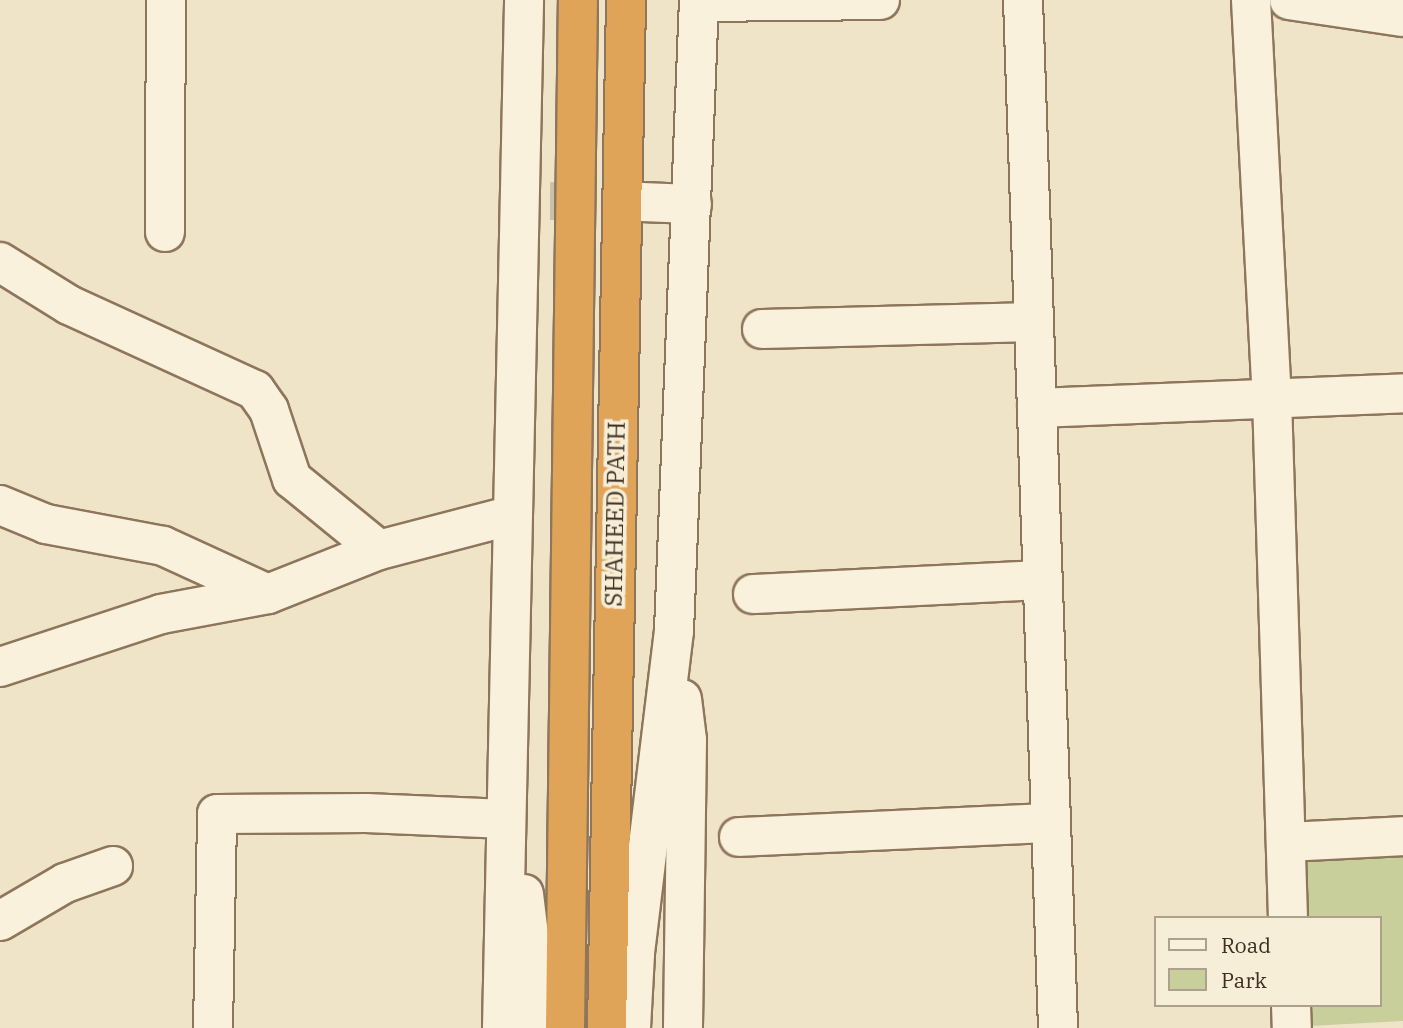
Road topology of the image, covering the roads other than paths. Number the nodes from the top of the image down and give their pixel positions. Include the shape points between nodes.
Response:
1 (166, 0) edge
2 (524, 0) edge
3 (578, 0) edge
4 (626, 0) edge
5 (880, 0) edge
6 (1023, 0) edge
7 (1251, 0) edge
8 (1289, 0) edge
9 (699, 1) edge
10 (1403, 17) edge
11 (642, 202) tunnel mouth
12 (692, 204) junction
13 (165, 232) dead end
14 (0, 262) edge
15 (1034, 322) junction
16 (762, 329) dead end
17 (1403, 393) edge
18 (1272, 398) junction
19 (1037, 408) junction
20 (0, 505) edge
21 (513, 515) junction
22 (379, 551) junction
23 (1043, 580) junction
24 (268, 594) junction
25 (753, 594) dead end
26 (674, 631) junction
27 (0, 667) edge
28 (508, 755) junction
29 (506, 819) junction
30 (1051, 823) junction
31 (1403, 836) edge
32 (739, 837) dead end
33 (1286, 842) junction
34 (113, 866) dead end
35 (1289, 916) edge
36 (0, 921) edge
37 (684, 969) junction
38 (634, 970) junction
39 (1291, 1007) edge
40 (213, 1028) edge
41 (502, 1028) edge
42 (528, 1028) edge
43 (565, 1028) edge
44 (607, 1028) edge
45 (631, 1028) edge
46 (683, 1028) edge
47 (1058, 1028) edge
48 (1292, 1028) edge

1 - 13 street
2 - 21 street via 535,201
3 - 43 highway, SHAHEED PATH
4 - 44 highway, SHAHEED PATH
5 - 9 street
6 - 15 street
7 - 18 street
8 - 10 street
9 - 12 street
11 - 12 street
12 - 26 street
14 - 22 street via 69,305 255,390 269,410 292,479
15 - 16 street
15 - 19 street
17 - 18 street
18 - 19 street
18 - 33 street
19 - 23 street
20 - 24 street via 46,524 163,546
21 - 22 street
21 - 28 street
22 - 24 street
23 - 25 street
23 - 30 street
24 - 27 street via 161,614
26 - 37 street via 687,740
26 - 38 street
28 - 29 street
28 - 42 street via 531,952
29 - 40 street via 366,813 217,814
29 - 41 street
30 - 32 street
30 - 47 street
31 - 33 street
33 - 35 street
34 - 36 street via 65,883
37 - 38 street via 656,962
37 - 46 street
38 - 45 street
39 - 48 street

